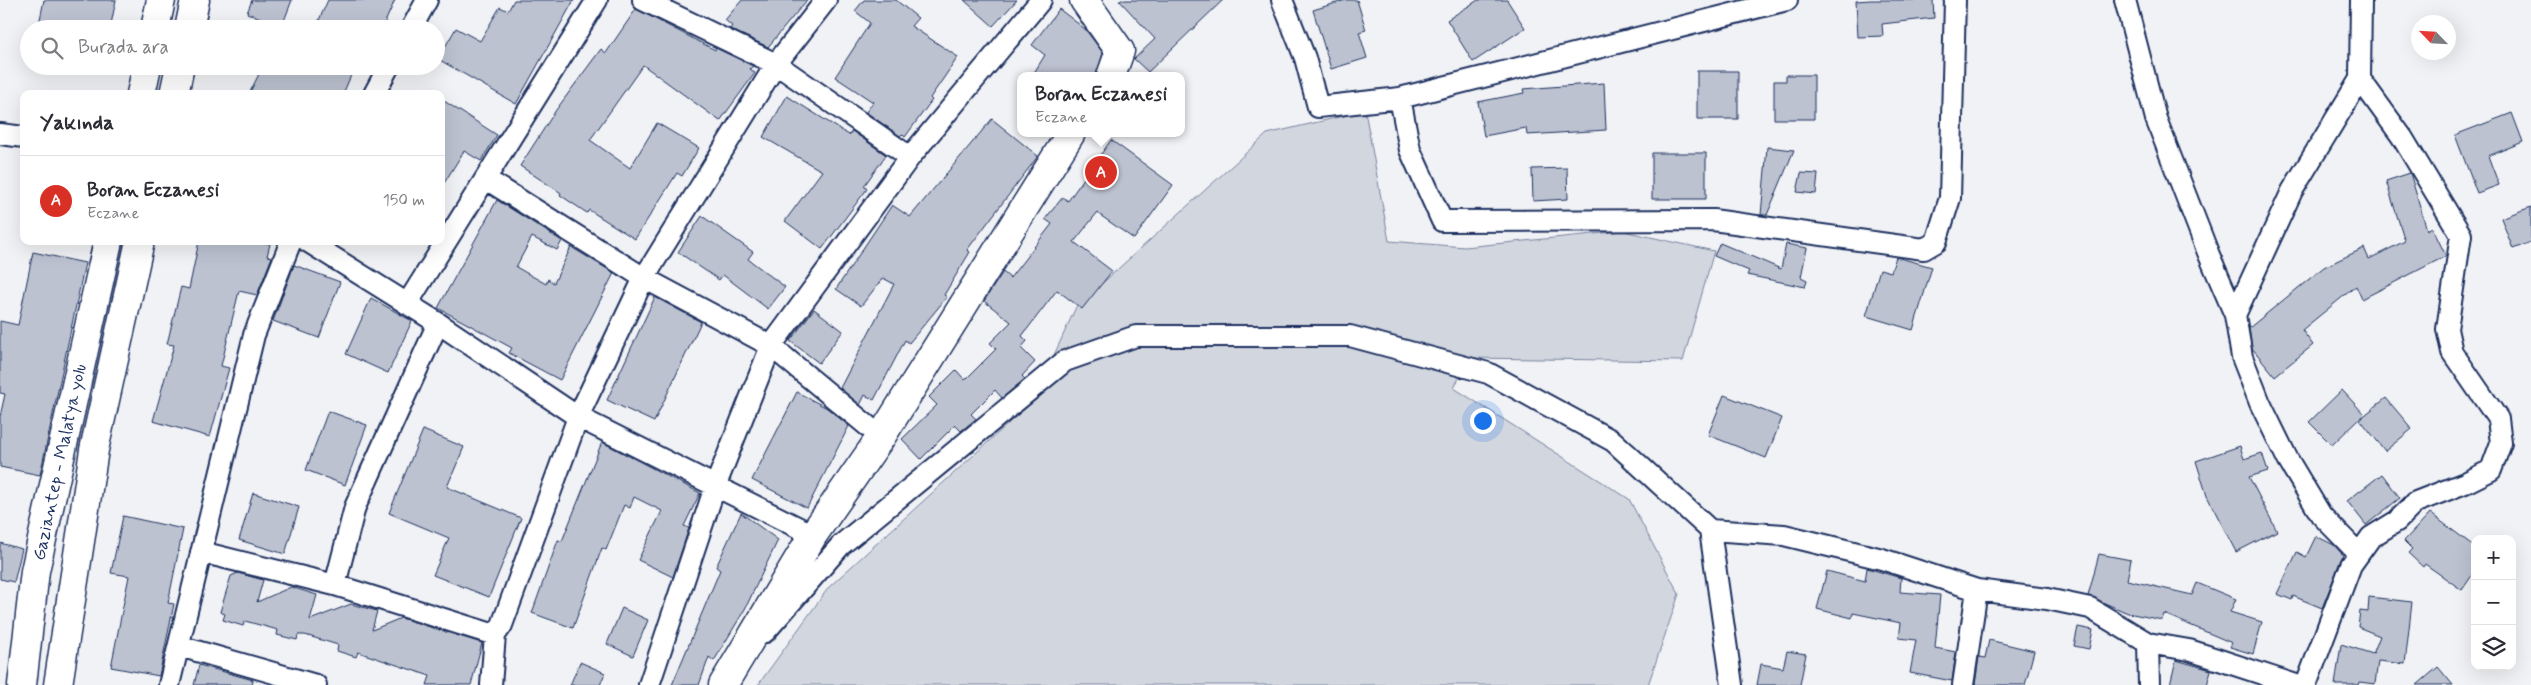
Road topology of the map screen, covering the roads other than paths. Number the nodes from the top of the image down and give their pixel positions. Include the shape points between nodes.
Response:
1 (161, 0) edge
2 (195, 0) edge
3 (427, 0) edge
4 (597, 0) edge
5 (643, 0) edge
6 (826, 0) edge
7 (1041, 0) edge
8 (1084, 0) edge
9 (1282, 0) edge
10 (1787, 0) edge
11 (1955, 0) edge
12 (2125, 0) edge
13 (2361, 0) edge
14 (157, 20) edge
15 (191, 20) edge
16 (416, 20) edge
17 (776, 64) junction
18 (1112, 72) edge
19 (145, 75) edge
20 (178, 75) edge
21 (385, 75) edge
22 (2360, 79) junction
23 (142, 90) edge
24 (175, 90) edge
25 (376, 90) edge
26 (1400, 98) junction
27 (0, 134) edge
28 (20, 136) edge
29 (1068, 137) edge
30 (910, 157) junction
31 (486, 179) junction
32 (107, 245) edge
33 (139, 245) edge
34 (289, 245) edge
35 (313, 245) edge
36 (445, 245) edge
37 (445, 245) edge
38 (644, 278) junction
39 (408, 304) junction
40 (2235, 315) junction
41 (438, 323) junction
42 (771, 346) junction
43 (578, 417) junction
44 (881, 437) junction
45 (715, 487) junction
46 (1710, 530) junction
47 (813, 535) junction
48 (201, 552) junction
49 (2359, 554) junction
50 (335, 585) junction
51 (1977, 590) junction
52 (495, 635) junction
53 (2148, 643) junction
54 (178, 646) junction
55 (724, 682) edge
56 (22, 685) edge
57 (58, 685) edge
58 (169, 685) edge
59 (316, 685) edge
60 (491, 685) edge
61 (649, 685) edge
62 (1732, 685) edge
63 (1963, 685) edge
64 (2149, 685) edge
65 (2296, 685) edge
66 (2306, 685) edge

1 - 14 main road
2 - 15 main road
3 - 16 street
4 - 31 street
5 - 17 street
6 - 17 street
7 - 30 street
8 - 18 main road via 1120,51
9 - 26 street via 1305,58 1318,107
10 - 26 street
11 - 26 street via 1950,198 1936,242 1924,249 1713,220 1442,221 1410,150
12 - 40 street via 2156,119
13 - 22 street
17 - 30 street
17 - 38 street
19 - 23 main road
20 - 24 main road
21 - 25 street
22 - 40 street via 2292,191
22 - 49 street via 2402,136 2461,235 2448,336 2452,352 2498,419 2502,442 2491,470 2416,502 2397,522 2371,537
27 - 28 street
29 - 44 main road
30 - 42 street
31 - 36 street
31 - 38 street
32 - 56 main road, Gaziantep - Malatya yolu via 35,571
33 - 57 main road, Gaziantep - Malatya yolu via 94,450
34 - 48 street via 254,335
35 - 39 street
37 - 39 street
38 - 42 street
38 - 43 street
39 - 41 street
40 - 49 street via 2242,357 2288,460 2321,515
41 - 43 street
41 - 50 street via 355,507
42 - 44 street
42 - 45 street
43 - 45 street
43 - 52 street via 502,626
44 - 47 main road
45 - 47 street
45 - 61 street
46 - 51 street via 1784,535 1882,558
46 - 55 street via 1613,440 1488,373 1350,336 1136,336 1065,361 849,539
46 - 62 street
47 - 55 main road
48 - 50 street
48 - 54 street
49 - 66 street via 2351,565
50 - 52 street
51 - 53 street via 2090,608
51 - 63 street
52 - 60 street
53 - 64 street
53 - 65 street via 2189,650
54 - 58 street
54 - 59 street

